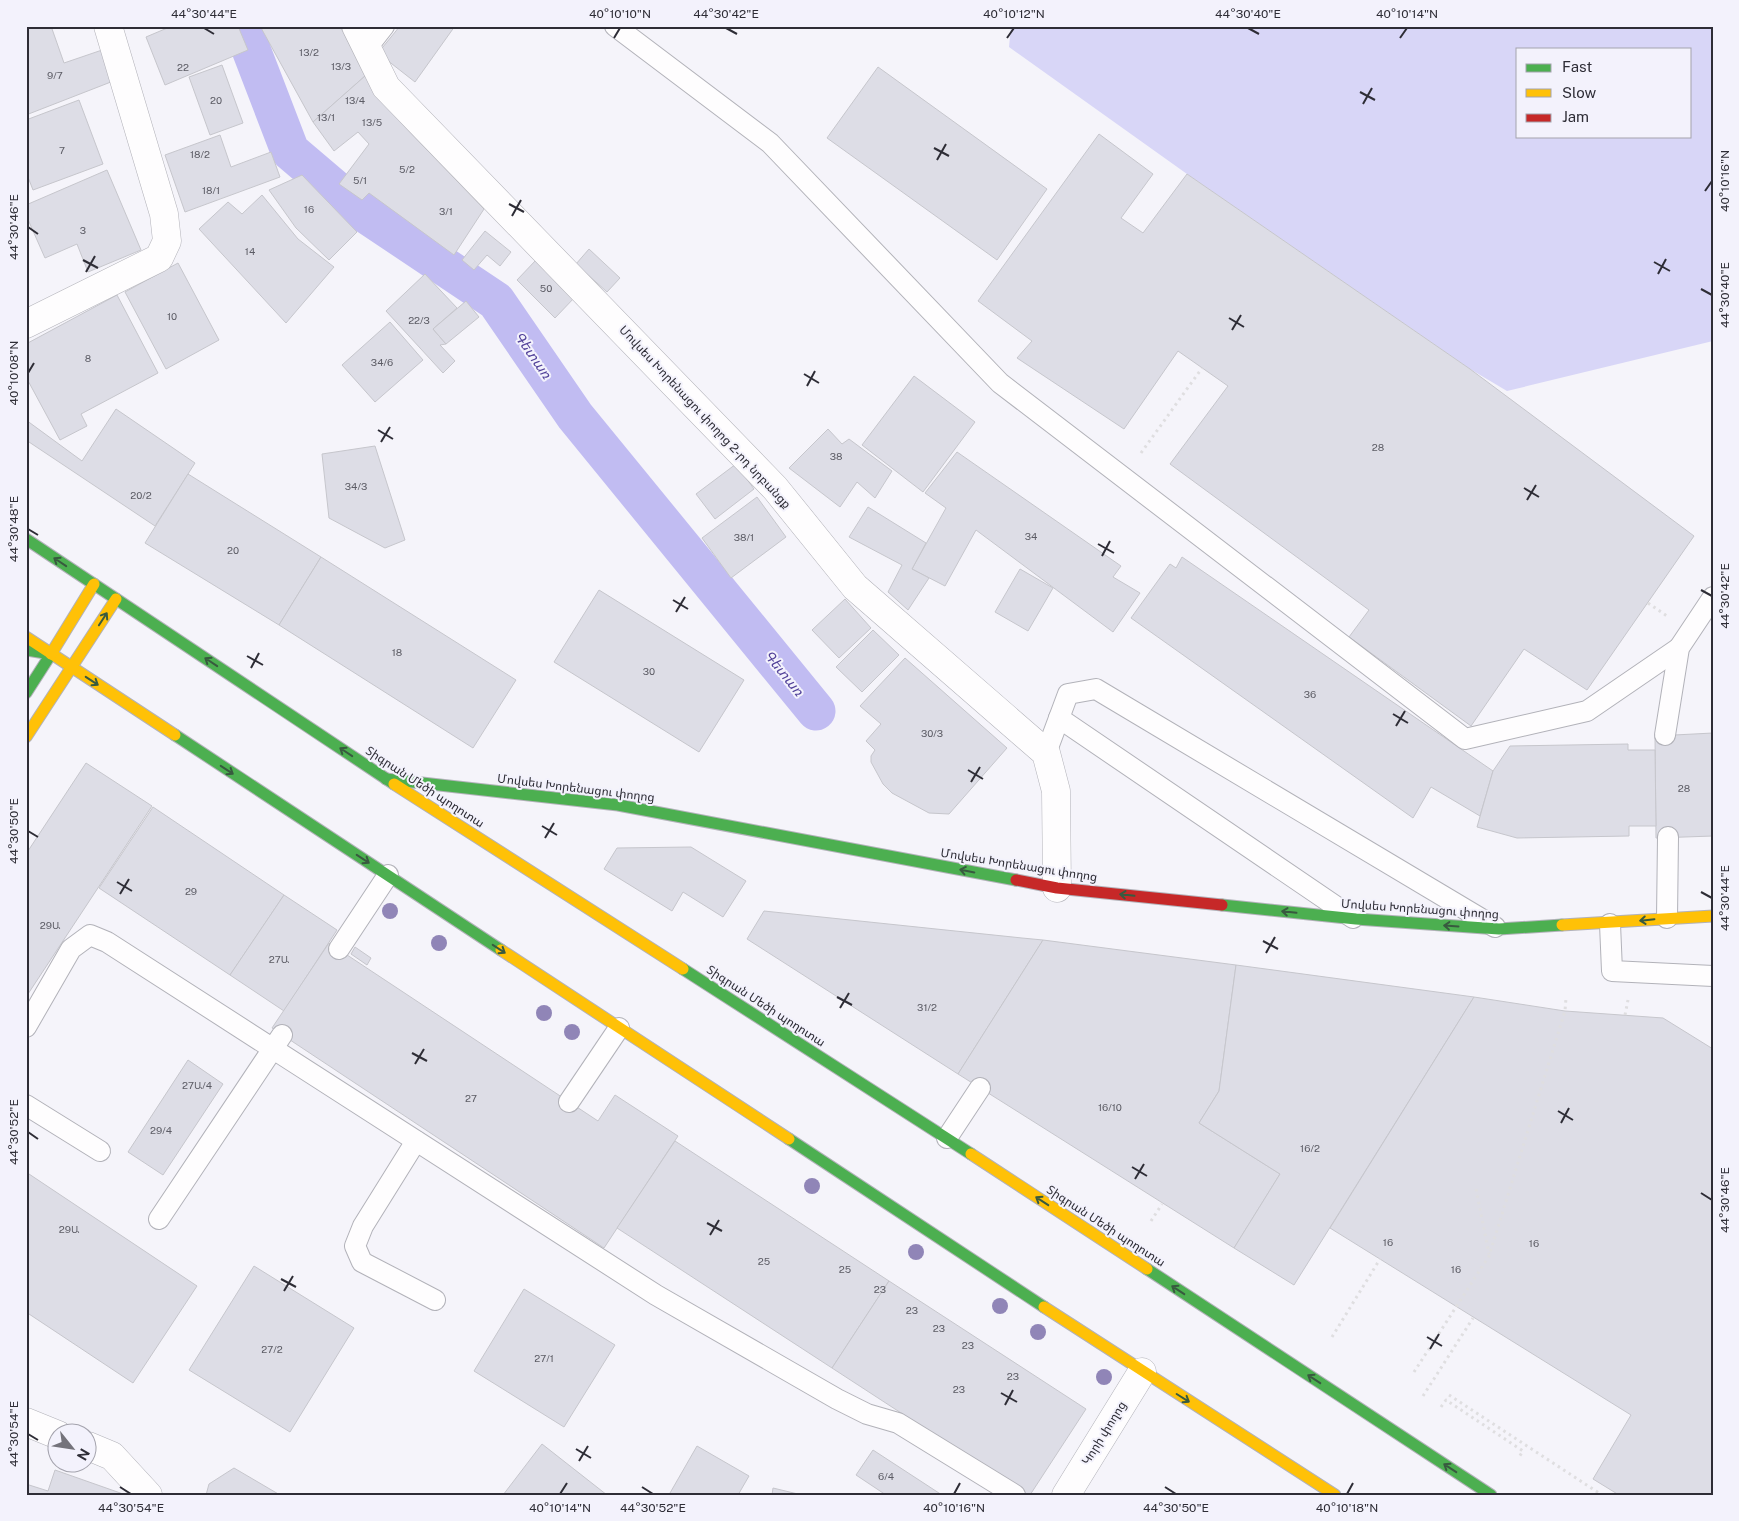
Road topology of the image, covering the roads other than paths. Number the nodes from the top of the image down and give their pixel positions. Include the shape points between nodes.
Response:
1 (108, 26) edge
2 (384, 26) edge
3 (615, 26) edge
4 (361, 38) edge
5 (26, 324) edge
6 (26, 539) edge
7 (94, 584) junction
8 (1713, 597) edge
9 (116, 599) junction
10 (26, 638) edge
11 (1679, 648) junction
12 (26, 650) edge
13 (51, 654) junction
14 (71, 667) junction
15 (26, 693) edge
16 (1059, 718) junction
17 (1665, 735) dead end
18 (26, 737) edge
19 (1046, 752) junction
20 (386, 779) junction
21 (1668, 837) dead end
22 (388, 875) junction
23 (1058, 888) junction
24 (1713, 916) edge
25 (1667, 918) junction
26 (1356, 920) junction
27 (1610, 924) junction
28 (1499, 929) junction
29 (339, 949) dead end
30 (1713, 976) edge
31 (26, 1027) edge
32 (620, 1028) junction
33 (277, 1042) junction
34 (980, 1088) dead end
35 (569, 1102) dead end
36 (26, 1105) edge
37 (947, 1138) junction
38 (416, 1141) junction
39 (100, 1151) dead end
40 (159, 1219) dead end
41 (436, 1300) dead end
42 (1142, 1372) junction
43 (26, 1422) edge
44 (48, 1430) edge
45 (98, 1450) edge
46 (148, 1495) edge
47 (1015, 1495) edge
48 (1066, 1495) edge
49 (1335, 1495) edge
50 (1491, 1495) edge

1 - 5 street via 164,214 167,240 159,258
2 - 4 lane
3 - 11 lane via 770,143 1000,383 1465,740 1587,711
4 - 19 street, Մովսես Խորենացու փողոց 2-րդ նրբանցք via 386,87 775,488 855,587
7 -> 6 main road, Տիգրան Մեծի պողոտա
7 - 9 main road, Տիգրան Մեծի պողոտա
7 - 13 main road
8 - 11 lane
14 -> 9 main road
20 -> 9 main road, Տիգրան Մեծի պողոտա
10 - 13 main road
11 - 17 lane
12 - 13 main road
13 - 14 main road
13 - 15 main road
14 - 18 main road
14 -> 22 main road
16 - 19 lane
16 - 26 lane
16 - 28 lane via 1068,694 1096,689
19 - 23 street via 1056,791
23 -> 20 main road, Մովսես Խորենացու փողոց via 618,805
20 - 37 main road, Տիգրան Մեծի պողոտա
21 - 25 lane
22 - 29 lane
22 -> 32 main road
26 -> 23 main road, Մովսես Խորենացու փողոց
24 - 25 main road, Մովսես Խորենացու փողոց
25 -> 27 main road, Մովսես Խորենացու փողոց
28 -> 26 main road, Մովսես Խորենացու փողոց
27 - 28 main road, Մովսես Խորենացու փողոց
27 - 30 lane via 1612,972
31 - 33 lane via 71,949 90,935
32 - 35 lane
32 - 42 main road
33 - 38 lane
33 - 40 lane
34 - 37 lane
36 - 39 lane
50 -> 37 main road, Տիգրան Մեծի պողոտա
38 - 41 lane via 363,1226 355,1246 362,1262
38 - 47 lane via 509,1193 656,1295 837,1399 867,1414 898,1423
42 - 48 street, Կորի փողոց
42 -> 49 main road
43 - 44 street
45 - 46 street via 112,1456

